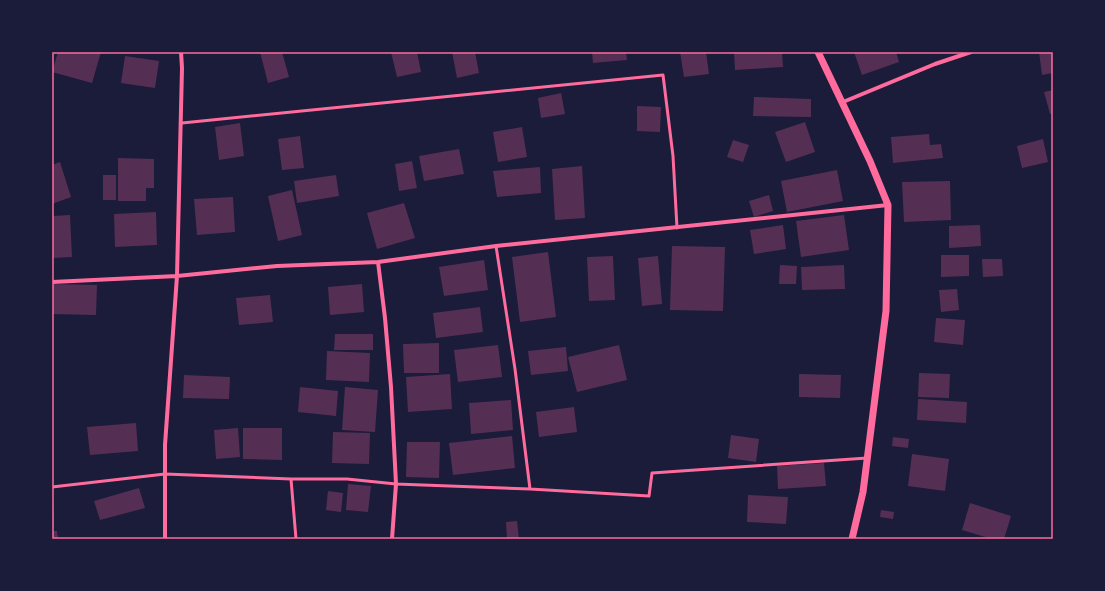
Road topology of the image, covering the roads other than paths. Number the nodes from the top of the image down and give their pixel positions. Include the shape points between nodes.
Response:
1 (181, 52) edge
2 (818, 52) edge
3 (971, 52) edge
4 (843, 102) junction
5 (182, 122) junction
6 (888, 205) junction
7 (677, 228) junction
8 (496, 246) junction
9 (378, 262) junction
10 (178, 276) junction
11 (52, 282) edge
12 (867, 458) junction
13 (165, 474) junction
14 (291, 479) junction
15 (396, 484) junction
16 (52, 487) edge
17 (530, 489) junction
18 (165, 539) edge
19 (296, 539) edge
20 (392, 539) edge
21 (852, 539) edge

1 - 5 street
2 - 4 street
3 - 4 street
4 - 6 street
5 - 7 lane via 663,75 673,156
5 - 10 street
6 - 7 street
6 - 12 street via 886,311
7 - 8 street
8 - 9 street
8 - 17 lane
9 - 10 street via 277,266
9 - 15 street via 391,387
10 - 11 street
10 - 13 street
12 - 17 lane via 652,473 649,496
12 - 21 street via 863,492
13 - 14 lane
13 - 16 lane
13 - 18 street
14 - 15 lane via 347,479
14 - 19 lane
15 - 17 lane
15 - 20 street

